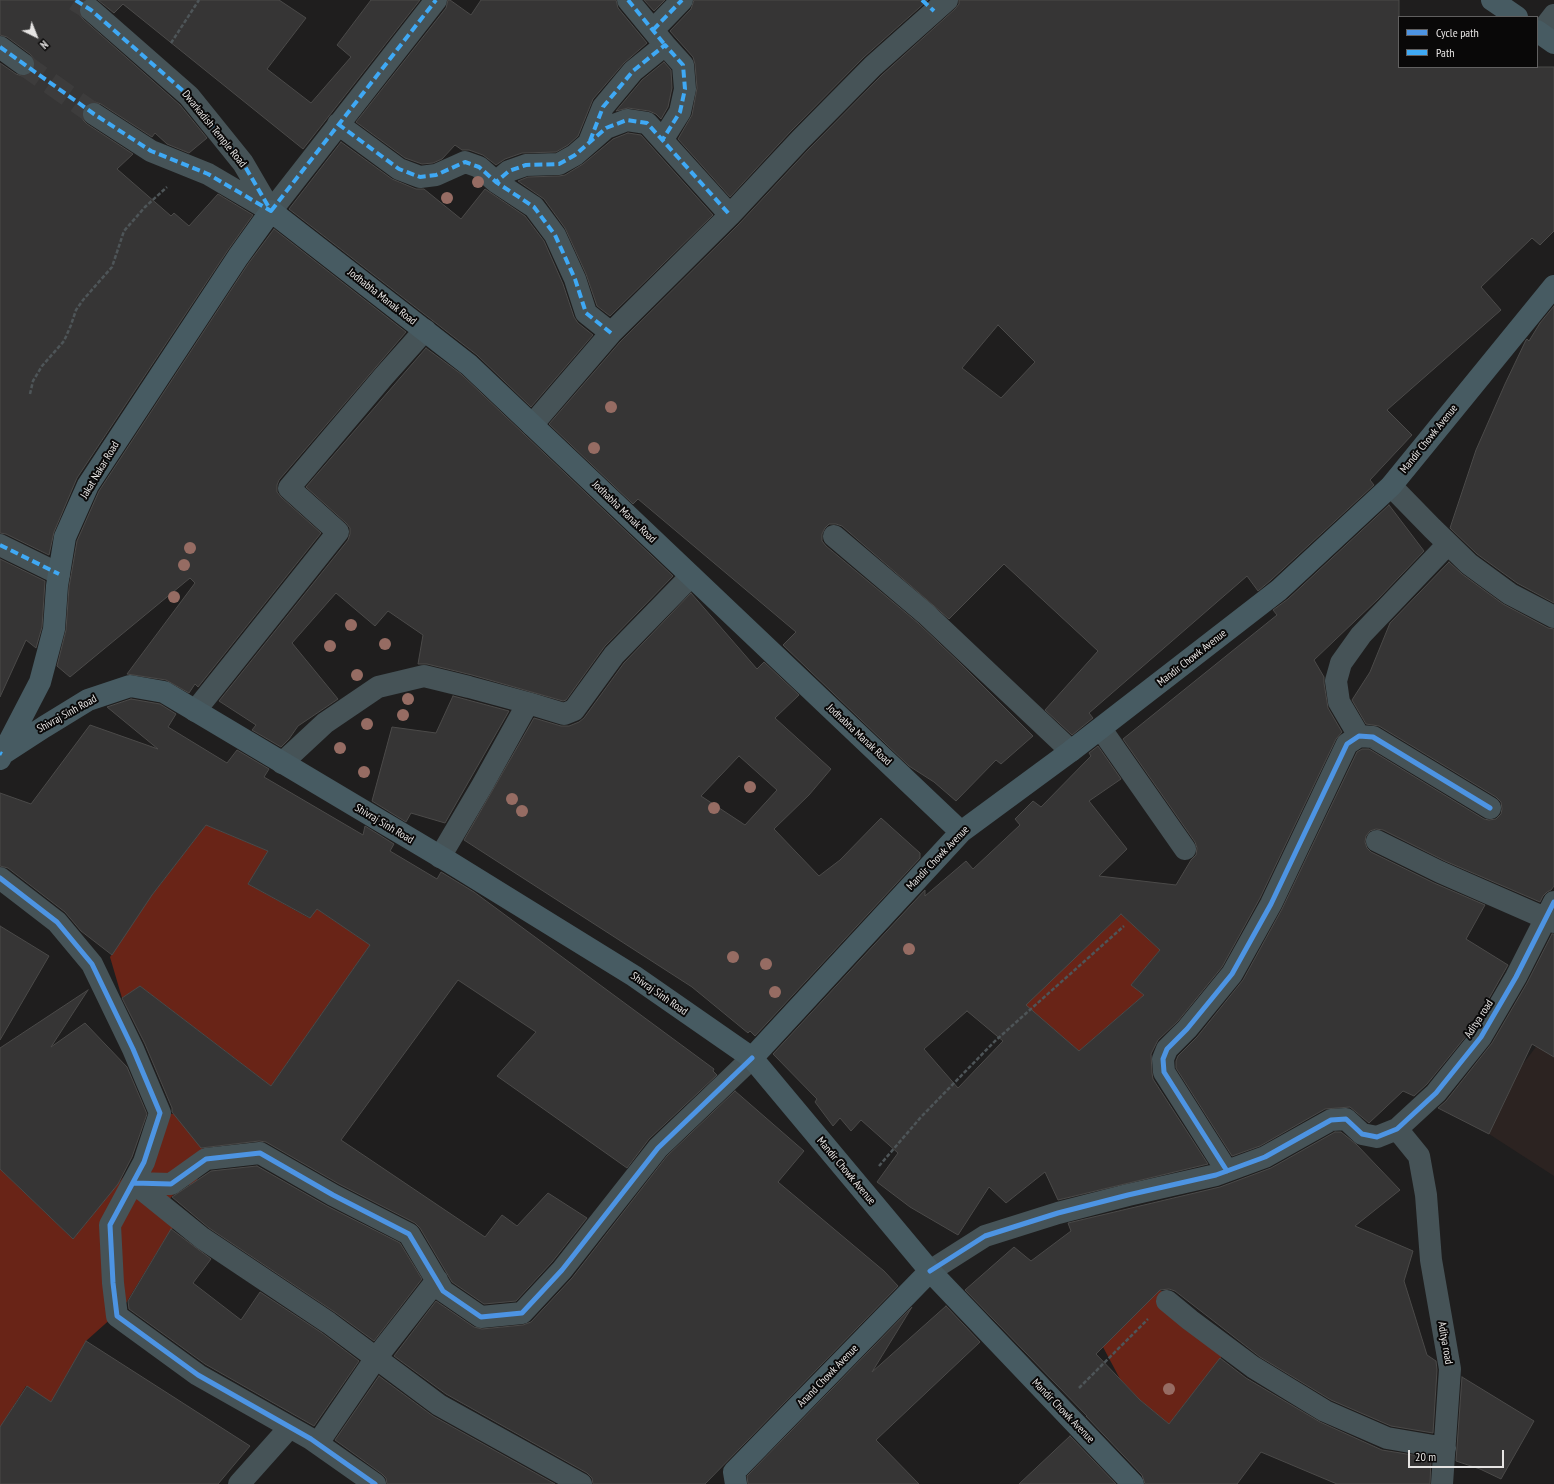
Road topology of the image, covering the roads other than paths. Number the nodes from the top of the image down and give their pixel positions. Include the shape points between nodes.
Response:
1 (436, 0) edge
2 (628, 0) edge
3 (682, 0) edge
4 (1492, 0) edge
5 (934, 4) edge
6 (92, 10) tunnel mouth
7 (1554, 15) edge
8 (1516, 16) edge
9 (1544, 36) edge
10 (659, 38) junction
11 (0, 47) edge
12 (22, 64) tunnel mouth
13 (94, 114) tunnel mouth
14 (338, 124) junction
15 (663, 139) junction
16 (589, 143) junction
17 (496, 182) junction
18 (271, 210) junction
19 (730, 215) junction
20 (1554, 286) edge
21 (425, 330) junction
22 (611, 333) junction
23 (532, 425) junction
24 (1391, 486) junction
25 (834, 536) dead end
26 (1448, 544) junction
27 (0, 545) edge
28 (59, 574) junction
29 (691, 576) junction
30 (1554, 617) edge
31 (528, 703) junction
32 (195, 711) junction
33 (1101, 729) junction
34 (1359, 736) junction
35 (1071, 752) junction
36 (1, 756) edge
37 (282, 763) junction
38 (1490, 808) dead end
39 (960, 832) junction
40 (1376, 841) dead end
41 (1185, 849) dead end
42 (440, 857) junction
43 (0, 878) edge
44 (1551, 914) edge
45 (752, 1058) junction
46 (1397, 1129) junction
47 (1227, 1171) junction
48 (134, 1182) junction
49 (930, 1272) junction
50 (437, 1280) junction
51 (1167, 1301) road end
52 (376, 1358) junction
53 (290, 1427) junction
54 (318, 1443) junction
55 (1445, 1448) junction
56 (239, 1484) edge
57 (375, 1484) edge
58 (580, 1484) edge
59 (736, 1484) edge
60 (1133, 1484) edge
61 (1442, 1484) edge

1 - 14 street
2 - 10 street
3 - 10 street
4 - 8 main road
5 - 19 street
6 - 18 street, Dwarkadish Temple Road via 189,96 242,163
7 - 9 street
10 - 15 street via 683,65 685,89 680,112
10 - 16 street via 603,107
11 - 12 street
13 - 18 street via 151,151 208,174
14 - 17 street via 399,169 420,177 436,175 465,162 479,167
14 - 18 street
15 - 16 street via 647,123 627,120 606,128
15 - 19 street
16 - 17 street via 559,164 526,165 509,171
17 - 22 street via 534,207 555,235 575,279 586,313
18 - 21 main road, Jodhabha Manak Road
18 - 28 main road, Jakat Nakar Road via 88,485 65,537
19 - 22 street
20 - 24 main road, Mandir Chowk Avenue
21 - 23 main road, Jodhabha Manak Road via 469,365
21 - 32 street via 289,488 338,532
22 - 23 street
23 - 29 main road, Jodhabha Manak Road
24 - 26 street
24 - 33 main road, Mandir Chowk Avenue via 1279,590
25 - 35 street via 926,614
26 - 30 street via 1469,564 1510,594
26 - 34 street via 1361,635 1341,664 1336,681 1339,702
27 - 28 street
28 - 36 main road, Jakat Nakar Road via 54,629 40,682
29 - 31 street via 614,655 574,710 564,714
29 - 39 main road, Jodhabha Manak Road
31 - 37 street via 424,676 378,686 325,723
31 - 42 street
32 - 36 main road, Shivraj Sinh Road via 164,692 130,686 88,700
32 - 37 main road, Shivraj Sinh Road
33 - 35 main road, Mandir Chowk Avenue
33 - 41 street
34 - 38 street via 1373,737
34 - 47 street via 1347,744 1271,904 1232,974 1187,1029 1167,1049 1163,1059 1164,1072
35 - 39 main road, Mandir Chowk Avenue
37 - 42 main road, Shivraj Sinh Road
39 - 45 main road, Mandir Chowk Avenue
40 - 44 street via 1447,875
42 - 45 main road, Shivraj Sinh Road via 634,976
43 - 48 street via 57,922 92,964 134,1049 160,1113 144,1162
44 - 46 street, Aditya road via 1481,1037 1436,1093
45 - 49 main road, Mandir Chowk Avenue
45 - 50 street via 658,1148 562,1270 522,1313 481,1317 444,1291
46 - 47 street via 1378,1137 1362,1134 1346,1119 1331,1120 1265,1156
46 - 55 street, Aditya road via 1419,1156 1426,1195 1431,1260 1450,1369
47 - 49 street via 1058,1213 985,1236
48 - 50 street via 171,1184 206,1159 260,1153 333,1195 409,1234
48 - 52 street via 202,1238 329,1323
48 - 53 street via 110,1225 117,1316 198,1375
49 - 59 main road, Anand Chowk Avenue via 734,1472
49 - 60 main road, Mandir Chowk Avenue
50 - 52 street
51 - 55 street via 1253,1367 1325,1410 1388,1438
52 - 54 street
52 - 58 street via 439,1405
53 - 54 street
53 - 56 street
54 - 57 street
55 - 61 street, Aditya road

